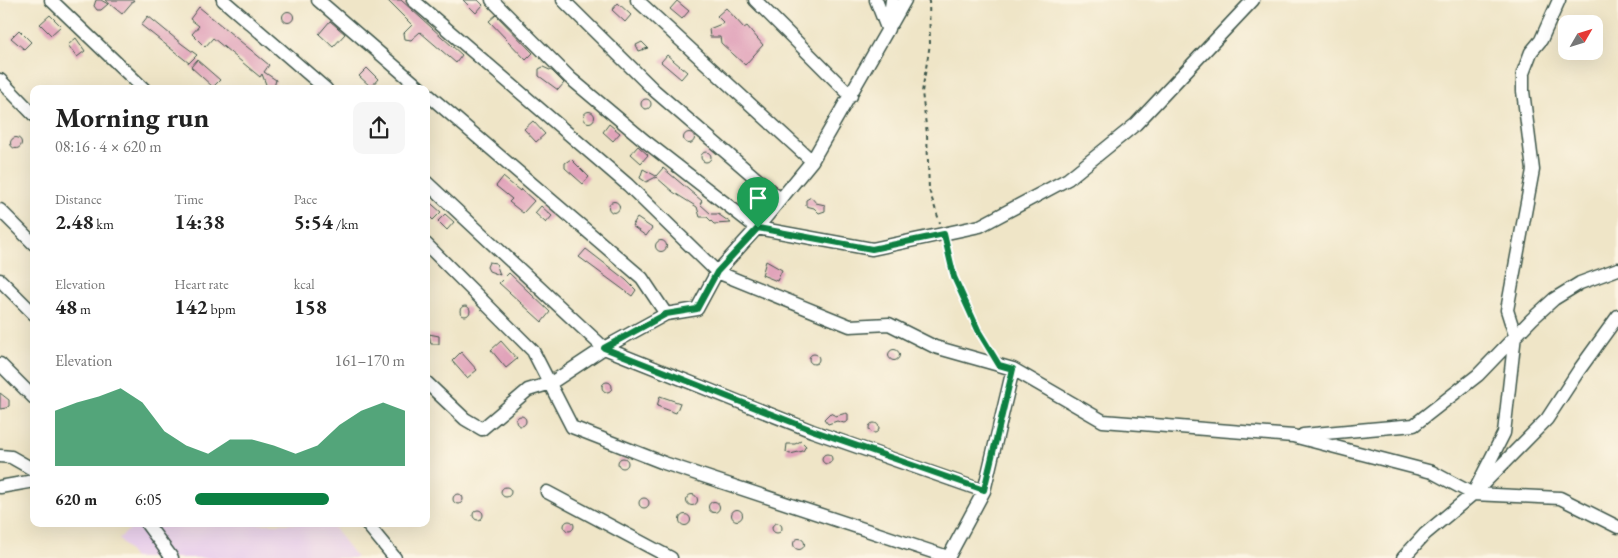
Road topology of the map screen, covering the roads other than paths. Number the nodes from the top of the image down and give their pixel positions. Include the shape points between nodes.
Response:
1 (51, 0) edge
2 (224, 0) edge
3 (318, 0) edge
4 (413, 0) edge
5 (492, 0) edge
6 (563, 0) edge
7 (637, 0) edge
8 (754, 0) edge
9 (876, 0) edge
10 (892, 0) edge
11 (906, 0) edge
12 (1253, 0) edge
13 (1559, 0) edge
14 (888, 29) junction
15 (0, 80) edge
16 (140, 85) edge
17 (321, 85) edge
18 (416, 85) edge
19 (430, 96) edge
20 (851, 96) junction
21 (30, 111) edge
22 (812, 161) junction
23 (430, 186) edge
24 (780, 199) junction
25 (0, 210) edge
26 (758, 228) junction
27 (30, 240) edge
28 (430, 248) edge
29 (1618, 269) edge
30 (717, 272) junction
31 (0, 280) edge
32 (30, 310) edge
33 (666, 314) junction
34 (1618, 316) edge
35 (1516, 335) junction
36 (604, 348) junction
37 (0, 364) edge
38 (1013, 369) junction
39 (551, 383) junction
40 (430, 386) edge
41 (30, 394) edge
42 (1293, 436) junction
43 (0, 456) edge
44 (30, 468) edge
45 (30, 482) edge
46 (0, 487) edge
47 (984, 490) junction
48 (547, 492) dead end
49 (1473, 494) junction
50 (149, 527) edge
51 (369, 527) edge
52 (1618, 527) edge
53 (172, 558) edge
54 (394, 558) edge
55 (671, 558) edge
56 (948, 558) edge
57 (1403, 558) edge

1 - 16 street
2 - 17 street
3 - 18 street
4 - 30 street via 628,185
5 - 26 street via 570,78 645,142
6 - 24 street via 655,92
7 - 22 street
8 - 20 street
9 - 14 street
10 - 14 street
11 - 14 street
12 - 26 street via 1136,124 1068,179 980,226 872,249
13 - 35 street via 1523,73 1533,170 1508,310
14 - 20 street
15 - 21 street
19 - 33 street via 642,278
20 - 22 street
22 - 24 street
23 - 36 street
24 - 26 street
25 - 27 street
26 - 30 street
28 - 39 street via 533,351
29 - 35 street via 1580,283 1554,299
30 - 33 street via 697,309
30 - 38 street via 850,326 889,324 935,347
31 - 32 street
33 - 36 street
34 - 49 street via 1547,419
35 - 42 street via 1478,375 1414,425
35 - 49 street via 1504,433
36 - 39 street
36 - 47 street via 812,430
37 - 41 street
38 - 42 street via 1103,421
38 - 47 street
39 - 40 street via 528,390 482,430 465,419
39 - 56 street via 572,427 664,463
42 - 49 street via 1432,472
43 - 44 street
45 - 46 street
47 - 56 street
48 - 55 street
49 - 52 street via 1560,498
49 - 57 street via 1425,534
50 - 53 street
51 - 54 street

